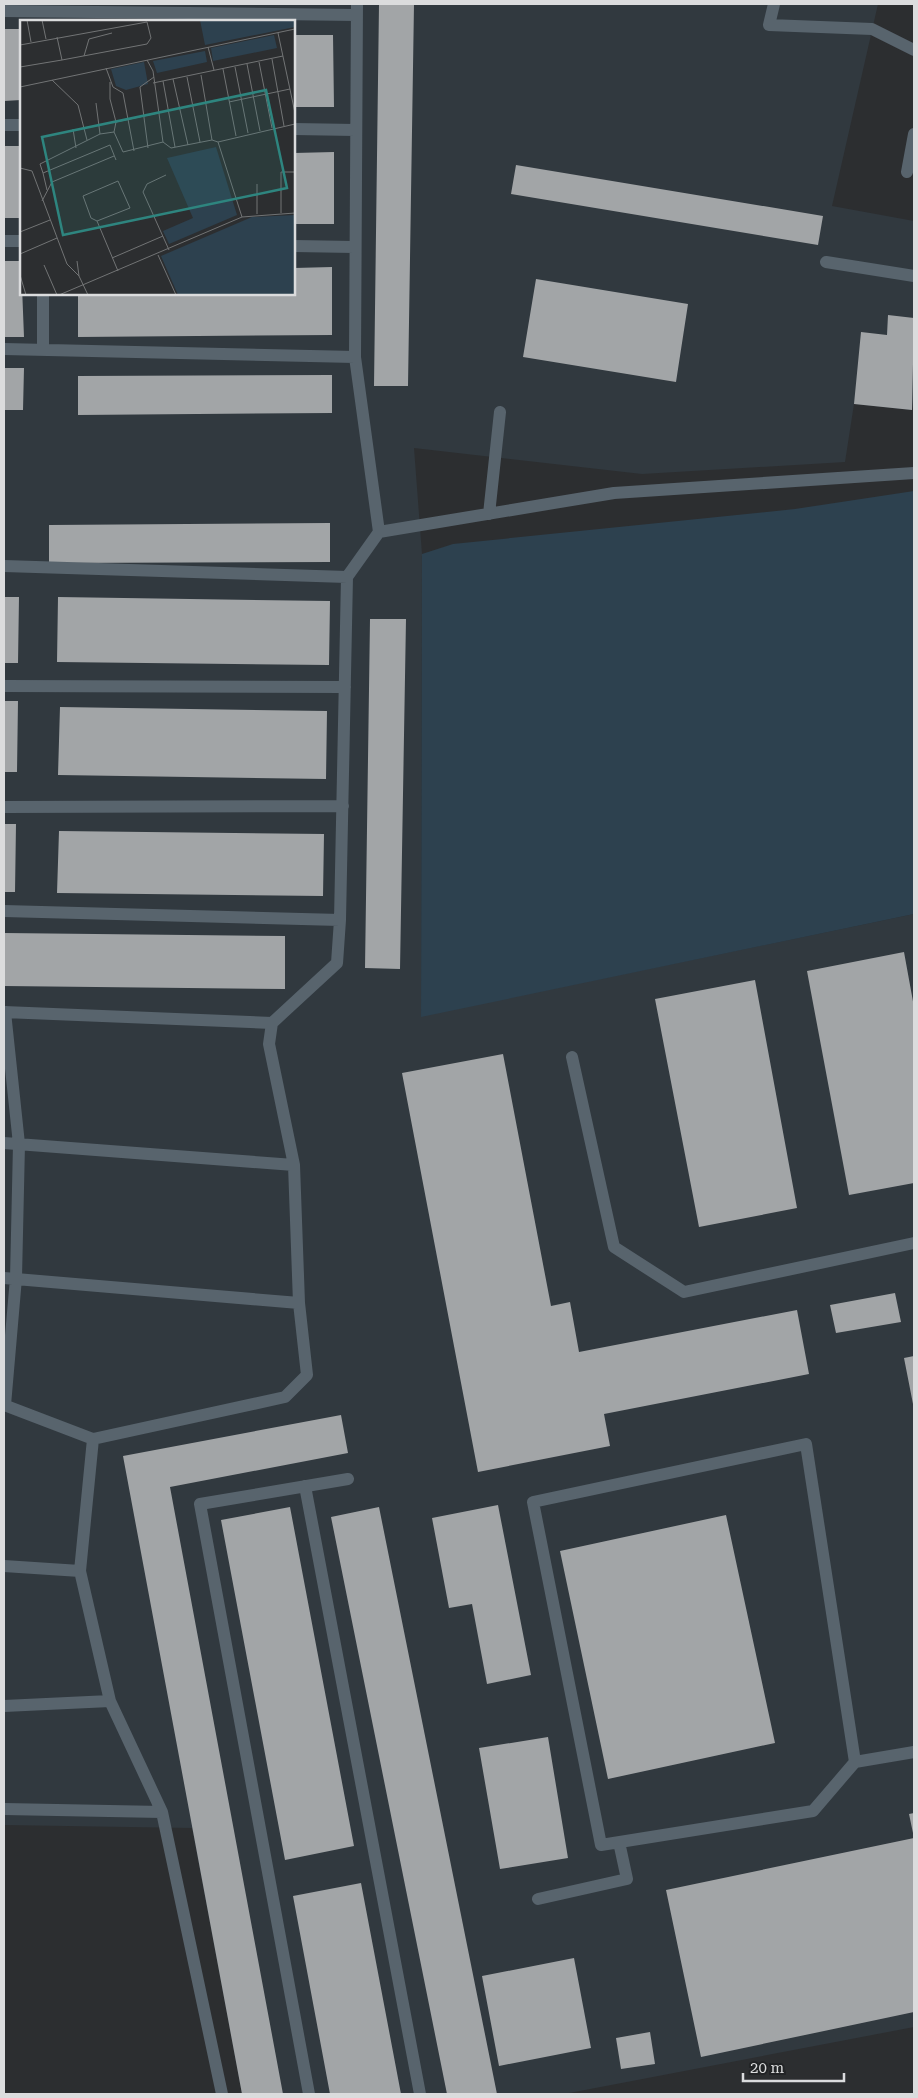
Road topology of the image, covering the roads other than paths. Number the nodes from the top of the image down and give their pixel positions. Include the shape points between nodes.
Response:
1 (774, 4) edge
2 (4, 10) edge
3 (357, 10) edge
4 (42, 12) edge
5 (914, 50) edge
6 (4, 125) edge
7 (20, 125) edge
8 (295, 129) edge
9 (355, 130) junction
10 (914, 134) edge
11 (907, 172) dead end
12 (4, 241) edge
13 (20, 241) edge
14 (295, 246) edge
15 (354, 247) junction
16 (826, 262) dead end
17 (914, 276) edge
18 (43, 295) edge
19 (4, 349) edge
20 (42, 350) junction
21 (355, 357) junction
22 (500, 412) dead end
23 (914, 473) edge
24 (489, 514) junction
25 (379, 532) junction
26 (4, 566) edge
27 (347, 577) junction
28 (4, 686) edge
29 (345, 687) junction
30 (343, 806) junction
31 (4, 807) edge
32 (4, 911) edge
33 (340, 920) junction
34 (4, 1012) edge
35 (272, 1024) junction
36 (572, 1057) dead end
37 (4, 1143) edge
38 (19, 1144) junction
39 (294, 1165) junction
40 (914, 1243) edge
41 (10, 1278) edge
42 (299, 1303) junction
43 (4, 1405) edge
44 (93, 1439) junction
45 (348, 1478) dead end
46 (305, 1486) junction
47 (4, 1566) edge
48 (80, 1571) junction
49 (110, 1701) junction
50 (4, 1706) edge
51 (914, 1752) edge
52 (855, 1762) junction
53 (4, 1809) edge
54 (162, 1812) junction
55 (618, 1842) junction
56 (538, 1899) dead end
57 (222, 2094) edge
58 (309, 2094) edge
59 (420, 2094) edge

1 - 5 lane via 769,25 872,29
2 - 4 lane
3 - 4 lane
3 - 9 lane
6 - 7 lane
8 - 9 lane
9 - 15 lane
10 - 11 lane
12 - 13 lane
14 - 15 lane
15 - 21 lane
16 - 17 lane
18 - 20 lane
19 - 20 lane
20 - 21 lane
21 - 25 lane
22 - 24 lane
23 - 24 lane via 614,493
24 - 25 lane
25 - 27 lane
26 - 27 lane
27 - 29 lane
28 - 29 lane
29 - 30 lane
30 - 31 lane
30 - 33 lane
32 - 33 lane
33 - 35 lane via 337,963
34 - 35 lane
34 - 38 lane
35 - 39 lane via 269,1044
36 - 40 lane via 614,1247 684,1292
37 - 38 lane
38 - 39 lane
38 - 41 lane
39 - 42 lane
41 - 42 lane
41 - 43 lane
42 - 44 lane via 308,1375 285,1397
43 - 44 lane
44 - 48 lane
45 - 46 lane
46 - 58 lane via 200,1504
46 - 59 lane
47 - 48 lane
48 - 49 lane
49 - 50 lane
49 - 54 lane
51 - 52 lane
52 - 55 lane via 813,1811
52 - 55 lane via 806,1444 533,1502 601,1845
53 - 54 lane
54 - 57 lane
55 - 56 lane via 627,1879

